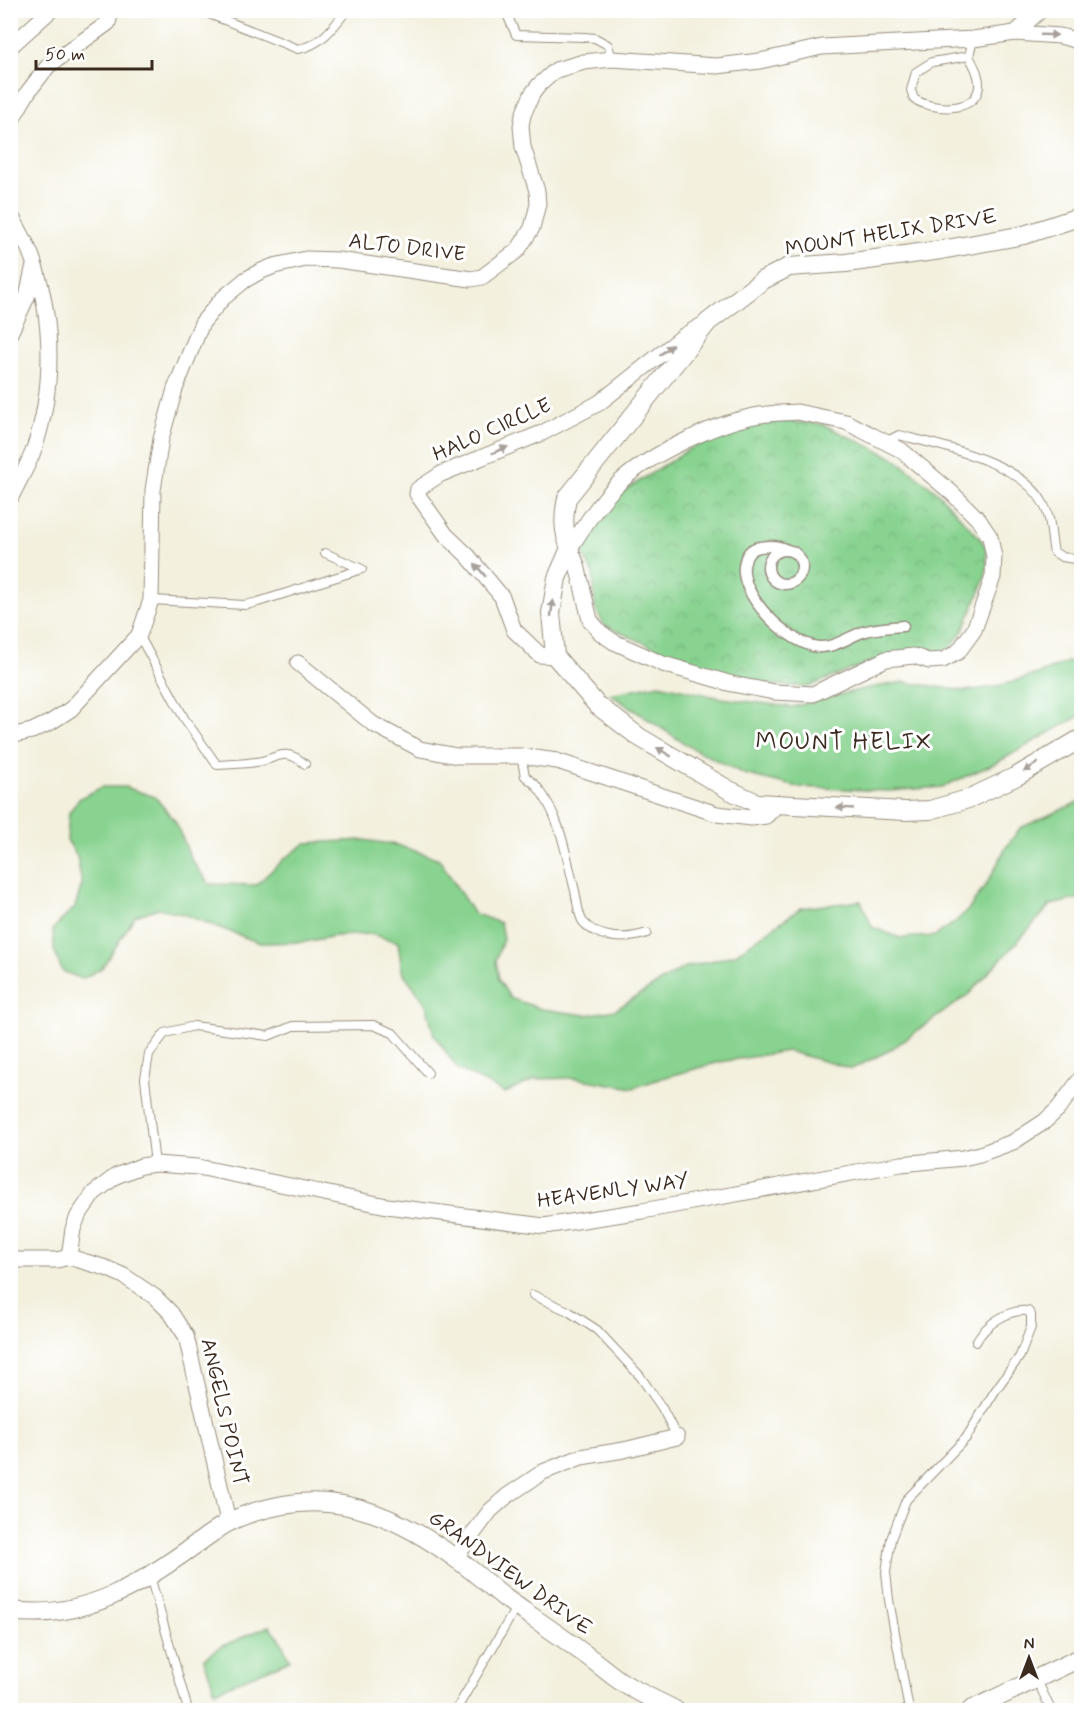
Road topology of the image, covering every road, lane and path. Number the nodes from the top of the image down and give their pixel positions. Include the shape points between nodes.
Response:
1 (51, 10) edge
2 (111, 10) edge
3 (199, 10) edge
4 (347, 10) edge
5 (505, 10) edge
6 (1041, 10) edge
7 (1015, 33) junction
8 (973, 39) junction
9 (1082, 42) edge
10 (10, 47) edge
11 (969, 56) junction
12 (612, 59) junction
13 (10, 123) edge
14 (10, 214) edge
15 (1082, 216) edge
16 (34, 263) junction
17 (708, 322) junction
18 (10, 333) edge
19 (887, 441) junction
20 (10, 499) edge
21 (570, 548) junction
22 (787, 550) dead end
23 (325, 553) dead end
24 (1081, 560) edge
25 (151, 600) junction
26 (903, 626) dead end
27 (139, 635) junction
28 (555, 656) junction
29 (298, 663) dead end
30 (10, 736) edge
31 (1082, 738) edge
32 (521, 756) junction
33 (305, 764) dead end
34 (778, 804) junction
35 (647, 933) dead end
36 (428, 1073) dead end
37 (1082, 1077) edge
38 (155, 1164) junction
39 (69, 1257) junction
40 (10, 1260) edge
41 (533, 1295) dead end
42 (975, 1342) dead end
43 (677, 1437) joint
44 (228, 1521) junction
45 (456, 1558) junction
46 (150, 1576) junction
47 (517, 1606) junction
48 (10, 1611) edge
49 (1082, 1657) edge
50 (1037, 1680) junction
51 (188, 1710) edge
52 (456, 1710) edge
53 (675, 1710) edge
54 (909, 1710) edge
55 (971, 1710) edge
56 (1051, 1710) edge

1 - 10 street
2 - 13 street via 108,23 48,66
3 - 4 lane via 298,50 310,48
5 - 12 lane via 516,35 595,38 608,45
6 - 7 street
7 - 8 street, ALTO DRIVE
7 -> 9 street, ALTO DRIVE via 1060,36
8 - 11 lane
8 - 12 street, ALTO DRIVE via 822,47 717,66
11 - 11 lane via 932,62 916,72 914,99 936,108 951,108 972,100 979,85
12 - 25 street, ALTO DRIVE via 556,70 532,94 523,116 521,137 535,179 536,216 518,250 482,277 471,279 306,259 259,272 211,310 175,389 161,439 153,490
14 - 16 street
15 - 17 street, MOUNT HELIX DRIVE via 1024,235 951,248 789,267 763,280
16 - 18 street via 27,297
16 - 20 street via 44,300 49,383 34,450
17 - 21 street, MOUNT HELIX DRIVE via 567,498 564,533
28 -> 17 street, HALO CIRCLE via 540,656 514,630 502,597 446,535 417,494 418,489 441,474 542,433 598,403
19 - 21 street, MOUNT HELIX DRIVE via 846,422 797,412 758,415 699,433 620,482
19 - 21 street, MOUNT HELIX DRIVE via 952,493 990,537 994,557 988,596 974,630 958,652 943,660 914,656 886,659 813,694 732,684 663,664 614,642 595,627
19 - 24 lane via 899,435 933,444 1020,477 1044,504 1054,552
28 -> 21 street, MOUNT HELIX DRIVE via 551,613 557,578
22 - 26 street via 771,545 747,553 743,578 761,610 793,638 808,645 829,647 864,632
23 - 25 lane via 362,569 245,605
25 - 27 street, ALTO DRIVE
27 - 30 street, ALTO DRIVE via 71,709 41,727
27 - 33 lane via 184,718 217,765 256,762 278,754 296,756
34 -> 28 street via 757,803 729,790 639,737 597,705
29 - 32 street via 373,724 420,749 458,756
31 -> 34 street via 1017,776 968,799 930,810
32 - 34 street via 557,761 717,814 766,816
32 - 35 lane via 525,776 550,806 582,921 596,932 610,936 625,938
36 - 38 lane via 393,1032 373,1024 293,1026 268,1036 194,1026 165,1032 149,1054 145,1079
37 - 38 street, HEAVENLY WAY via 1044,1122 1013,1142 980,1154 544,1226 387,1206 198,1167
38 - 39 street, HEAVENLY WAY via 116,1176 94,1193 78,1216
39 - 40 street, ANGELS POINT
39 - 44 street, ANGELS POINT via 106,1268 148,1290 171,1313 186,1336
41 - 43 lane via 597,1330 640,1376
42 - 54 lane via 981,1331 1005,1316 1020,1310 1031,1315 1031,1327 1020,1356 966,1438 906,1500 891,1539 886,1572
43 - 45 street via 581,1457 543,1473 490,1511
44 - 45 street, GRANDVIEW DRIVE via 255,1510 298,1502 341,1504 388,1518
44 - 46 street, GRANDVIEW DRIVE
45 - 47 street, GRANDVIEW DRIVE
46 - 48 street, GRANDVIEW DRIVE via 82,1607 45,1613
46 - 51 lane
47 - 52 lane
47 - 53 street, GRANDVIEW DRIVE via 622,1682
49 - 50 street
50 - 55 street
50 - 56 lane

